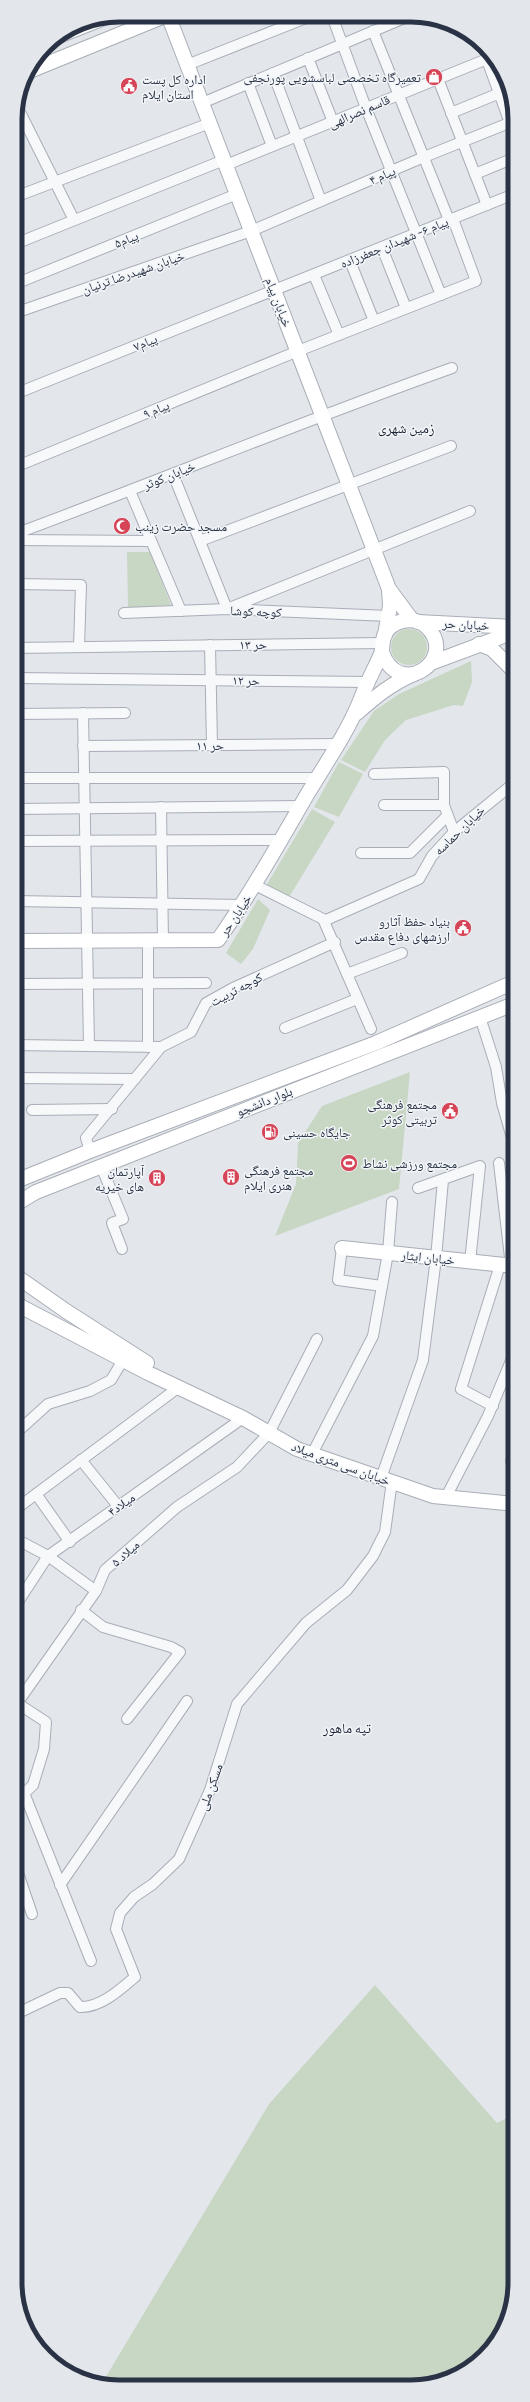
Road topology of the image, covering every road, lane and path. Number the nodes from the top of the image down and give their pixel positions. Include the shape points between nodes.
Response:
1 (150, 22) edge
2 (170, 22) edge
3 (296, 22) edge
4 (334, 22) edge
5 (395, 22) edge
6 (373, 31) junction
7 (342, 44) junction
8 (308, 58) junction
9 (487, 59) edge
10 (492, 65) edge
11 (187, 66) junction
12 (36, 68) edge
13 (273, 73) junction
14 (438, 79) junction
15 (248, 83) junction
16 (503, 92) edge
17 (399, 94) junction
18 (202, 102) junction
19 (507, 104) edge
20 (366, 108) junction
21 (451, 113) junction
22 (22, 116) edge
23 (333, 122) junction
24 (210, 123) junction
25 (508, 124) edge
26 (296, 136) junction
27 (462, 142) junction
28 (272, 146) junction
29 (424, 157) junction
30 (508, 160) edge
31 (225, 163) junction
32 (391, 170) junction
33 (475, 174) junction
34 (56, 182) junction
35 (22, 194) edge
36 (237, 194) junction
37 (508, 196) edge
38 (321, 201) junction
39 (487, 205) junction
40 (451, 219) junction
41 (74, 220) junction
42 (251, 231) junction
43 (417, 233) junction
44 (22, 241) edge
45 (382, 248) junction
46 (350, 261) junction
47 (314, 275) junction
48 (22, 281) edge
49 (274, 291) junction
50 (441, 295) junction
51 (406, 308) junction
52 (22, 311) edge
53 (374, 321) junction
54 (339, 335) junction
55 (298, 351) junction
56 (452, 368) dead end
57 (22, 391) edge
58 (322, 414) junction
59 (452, 446) dead end
60 (22, 464) edge
61 (174, 474) junction
62 (349, 484) junction
63 (130, 491) junction
64 (470, 511) dead end
65 (22, 531) edge
66 (22, 540) edge
67 (150, 541) junction
68 (200, 542) junction
69 (374, 549) junction
70 (22, 584) edge
71 (390, 588) junction
72 (227, 610) junction
73 (181, 611) junction
74 (124, 613) dead end
75 (389, 616) junction
76 (416, 621) junction
77 (508, 627) edge
78 (508, 634) edge
79 (383, 643) junction
80 (479, 644) junction
81 (210, 645) junction
82 (79, 647) junction
83 (22, 648) edge
84 (431, 663) junction
85 (508, 665) edge
86 (415, 674) junction
87 (22, 678) edge
88 (210, 680) junction
89 (367, 682) junction
90 (125, 713) dead end
91 (22, 714) edge
92 (83, 714) junction
93 (354, 716) junction
94 (337, 744) junction
95 (212, 745) junction
96 (83, 746) junction
97 (374, 774) dead end
98 (22, 778) edge
99 (84, 778) junction
100 (317, 778) junction
101 (508, 788) edge
102 (384, 805) dead end
103 (444, 805) junction
104 (301, 806) junction
105 (161, 807) junction
106 (84, 808) junction
107 (22, 809) edge
108 (447, 816) junction
109 (454, 832) junction
110 (281, 840) junction
111 (22, 841) edge
112 (85, 841) junction
113 (162, 841) junction
114 (361, 853) dead end
115 (255, 885) junction
116 (86, 901) junction
117 (22, 902) edge
118 (163, 902) junction
119 (242, 905) junction
120 (323, 919) junction
121 (148, 940) junction
122 (163, 940) junction
123 (22, 941) edge
124 (87, 941) junction
125 (335, 942) junction
126 (402, 953) dead end
127 (347, 974) junction
128 (148, 983) junction
129 (206, 983) dead end
130 (22, 984) edge
131 (88, 984) junction
132 (508, 985) edge
133 (357, 999) junction
134 (508, 1006) edge
135 (480, 1017) junction
136 (285, 1028) dead end
137 (372, 1029) dead end
138 (22, 1045) edge
139 (89, 1046) junction
140 (148, 1047) junction
141 (161, 1047) junction
142 (22, 1078) edge
143 (135, 1078) junction
144 (112, 1109) junction
145 (32, 1110) dead end
146 (508, 1124) edge
147 (90, 1151) junction
148 (499, 1163) dead end
149 (101, 1166) junction
150 (22, 1179) edge
151 (443, 1180) junction
152 (418, 1188) dead end
153 (22, 1200) edge
154 (392, 1202) dead end
155 (342, 1248) joint
156 (122, 1249) dead end
157 (388, 1253) junction
158 (508, 1256) edge
159 (436, 1258) junction
160 (470, 1262) junction
161 (508, 1266) edge
162 (508, 1269) edge
163 (22, 1280) edge
164 (382, 1286) junction
165 (22, 1306) edge
166 (317, 1339) dead end
167 (125, 1356) junction
168 (508, 1366) edge
169 (179, 1387) junction
170 (492, 1406) junction
171 (243, 1418) junction
172 (22, 1428) edge
173 (269, 1433) junction
174 (312, 1454) junction
175 (81, 1460) junction
176 (386, 1480) junction
177 (36, 1494) junction
178 (446, 1497) junction
179 (508, 1503) edge
180 (22, 1504) edge
181 (118, 1506) junction
182 (22, 1542) edge
183 (70, 1542) junction
184 (48, 1556) junction
185 (96, 1591) junction
186 (22, 1596) edge
187 (81, 1610) junction
188 (22, 1696) edge
189 (187, 1701) dead end
190 (22, 1708) edge
191 (127, 1719) dead end
192 (24, 1793) joint
193 (22, 1885) edge
194 (60, 1885) junction
195 (32, 1914) dead end
196 (91, 1961) dead end
197 (22, 2011) edge

1 - 12 street
2 - 11 street, خیابان پیام
3 - 11 street
4 - 7 street
5 - 6 street
6 - 7 street
6 - 17 street
7 - 8 street
7 - 20 street
8 - 13 street
8 - 23 street
9 - 14 street, قاسم نصرالهی
10 - 16 street
11 - 18 street, خیابان پیام
13 - 15 street
13 - 26 street
14 - 17 street, قاسم نصرالهی
14 - 21 street
15 - 18 street
15 - 28 street
16 - 19 street
16 - 21 street
17 - 20 street, قاسم نصرالهی
17 - 29 street
18 - 24 street, خیابان پیام
20 - 23 street, قاسم نصرالهی
20 - 32 street
21 - 27 street
22 - 34 street
23 - 26 street, قاسم نصرالهی
24 - 31 street, خیابان پیام
24 - 34 street
25 - 27 street, پیام ۴
26 - 28 street, قاسم نصرالهی
26 - 38 street
27 - 29 street, پیام ۴
27 - 33 street
28 - 31 street, قاسم نصرالهی
29 - 32 street, پیام ۴
29 - 40 street
30 - 33 street
31 - 36 street, خیابان پیام
31 - 41 street, قاسم نصرالهی
32 - 38 street, پیام ۴
32 - 43 street
33 - 39 street
34 - 35 street
34 - 41 street
36 - 42 street, خیابان پیام
36 - 48 street, پیام۵
37 - 39 street, پیام ۶- شهیدان جعفرزاده
38 - 42 street, پیام ۴
39 - 40 street, پیام ۶- شهیدان جعفرزاده
40 - 43 street, پیام ۶- شهیدان جعفرزاده
40 - 50 street, پیام ۹ via 476,281
41 - 44 street, قاسم نصرالهی
42 - 49 street, خیابان پیام
42 - 52 street, خیابان شهیدرضا ترنیان
43 - 45 street, پیام ۶- شهیدان جعفرزاده
43 - 50 street
45 - 46 street, پیام ۶- شهیدان جعفرزاده
45 - 51 street
46 - 47 street, پیام ۶- شهیدان جعفرزاده
46 - 53 street
47 - 49 street, پیام ۶- شهیدان جعفرزاده
47 - 54 street
49 - 55 street, خیابان پیام
49 - 57 street, پیام۷
50 - 51 street, پیام ۹
51 - 53 street, پیام ۹
53 - 54 street, پیام ۹
54 - 55 street, پیام ۹
55 - 58 street, خیابان پیام
55 - 60 street, پیام ۹
56 - 58 street, خیابان کوثر
58 - 61 street, خیابان کوثر
58 - 62 street, خیابان پیام
59 - 62 street
61 - 63 street, خیابان کوثر
61 - 68 street
62 - 68 street
62 - 69 street, خیابان پیام
63 - 65 street, خیابان کوثر
63 - 67 street
64 - 69 street
66 - 67 street
67 - 73 street
68 - 72 street
69 - 71 street, خیابان پیام
69 - 72 street
70 - 82 street via 81,585
71 - 75 street, خیابان پیام
71 - 76 street, خیابان پیام
72 - 73 street, کوچه کوشا
72 - 75 street, کوچه کوشا
73 - 74 street, کوچه کوشا
75 - 79 street, خیابان پیام
76 - 77 street, خیابان حر
76 - 79 street via 396,623
76 - 84 street via 426,626 435,639 435,655
78 - 80 street, خیابان حر
79 - 81 street, ۱۳ حر
79 - 86 street via 390,667 398,672
79 - 89 street, خیابان حر
80 - 84 street, خیابان حر
80 - 85 street via 492,649
81 - 82 street, ۱۳ حر
81 - 88 street
82 - 83 street, ۱۳ حر
84 - 86 street
86 - 93 street, خیابان حر via 376,695
87 - 88 street, حر ۱۲
88 - 89 street, حر ۱۲
88 - 95 street
89 - 93 street, خیابان حر
90 - 92 street
91 - 92 street
92 - 96 street
93 - 94 street, خیابان حر
94 - 95 street, حر ۱۱
94 - 100 street, خیابان حر
95 - 96 street, حر ۱۱
96 - 99 street
97 - 103 street via 444,772
98 - 99 street
99 - 100 street
99 - 106 street
100 - 104 street, خیابان حر
101 - 109 street, خیابان حماسه
102 - 103 street
103 - 108 street
104 - 105 street
104 - 110 street, خیابان حر
105 - 106 street
105 - 113 street
106 - 107 street
106 - 112 street
108 - 109 street
108 - 114 street via 410,853
109 - 120 street, خیابان حماسه via 432,856 419,879 326,920
110 - 113 street
110 - 115 street, خیابان حر
111 - 112 street
112 - 113 street
112 - 116 street
113 - 118 street
115 - 119 street, خیابان حر
115 - 120 street
116 - 117 street
116 - 118 street
116 - 124 street
118 - 119 street
118 - 122 street
119 - 122 street, خیابان حر via 218,940
120 - 125 street
121 - 122 street, خیابان حر
121 - 124 street, خیابان حر
121 - 128 street
123 - 124 street, خیابان حر
124 - 131 street
125 - 127 street
125 - 141 street, کوچه تربیت via 233,988 206,1003 191,1032
126 - 127 street
127 - 133 street
128 - 129 street
128 - 131 street
128 - 140 street
130 - 131 street
131 - 139 street
132 - 147 street, بلوار دانشجو via 376,1043
133 - 136 street
133 - 137 street
134 - 135 street, بلوار دانشجو
135 - 146 street via 496,1067
135 - 149 street, بلوار دانشجو
138 - 139 street
139 - 140 street
140 - 141 street
141 - 143 street, کوچه تربیت
142 - 143 street
143 - 144 street, کوچه تربیت
144 - 145 street
144 - 147 street, کوچه تربیت via 86,1138
147 - 150 street, بلوار دانشجو
148 - 158 street
149 - 153 street, بلوار دانشجو via 36,1192
149 - 156 street via 123,1219 112,1223
151 - 152 street
151 - 159 street
151 - 160 street via 480,1166
154 - 157 street
155 - 157 street, خیابان ایثار
155 - 164 street via 338,1280
157 - 159 street, خیابان ایثار
157 - 164 street
159 - 160 street, خیابان ایثار
159 - 176 street via 423,1360
160 - 161 street, خیابان ایثار
162 - 170 street via 461,1389
163 - 167 street, خیابان سی متری میلاد
164 - 174 street via 373,1336
165 - 167 street, خیابان سی متری میلاد
166 - 173 street, میلاد ۵
167 - 169 street, خیابان سی متری میلاد
167 - 172 street via 111,1380 90,1391 48,1404
168 - 170 street
169 - 171 street, خیابان سی متری میلاد
169 - 175 street
170 - 178 street
171 - 173 street, خیابان سی متری میلاد
171 - 181 street, میلاد۴
173 - 174 street, خیابان سی متری میلاد via 297,1449
173 - 185 street, میلاد ۵ via 237,1467 177,1507 106,1570
174 - 176 street, خیابان سی متری میلاد
175 - 177 street
175 - 181 street
176 - 178 street, خیابان سی متری میلاد via 434,1496
176 - 197 street, مسکن ملی via 385,1532 373,1556 347,1590 306,1623 237,1704 210,1790 179,1859 153,1884 134,1897 120,1913 116,1929 135,1976 122,1989 91,2008 80,2007 68,1993 60,1993
177 - 180 street
177 - 183 street
178 - 179 street, خیابان سی متری میلاد
181 - 183 street, میلاد۴
182 - 184 street
183 - 184 street, میلاد۴
184 - 185 street
184 - 186 street, میلاد۴
185 - 187 street, میلاد ۵
187 - 188 street, میلاد ۵ via 58,1648
187 - 191 street via 103,1627 180,1652
189 - 194 street
190 - 192 street via 46,1722 44,1749 34,1785
192 - 194 street
193 - 195 street
194 - 196 street

